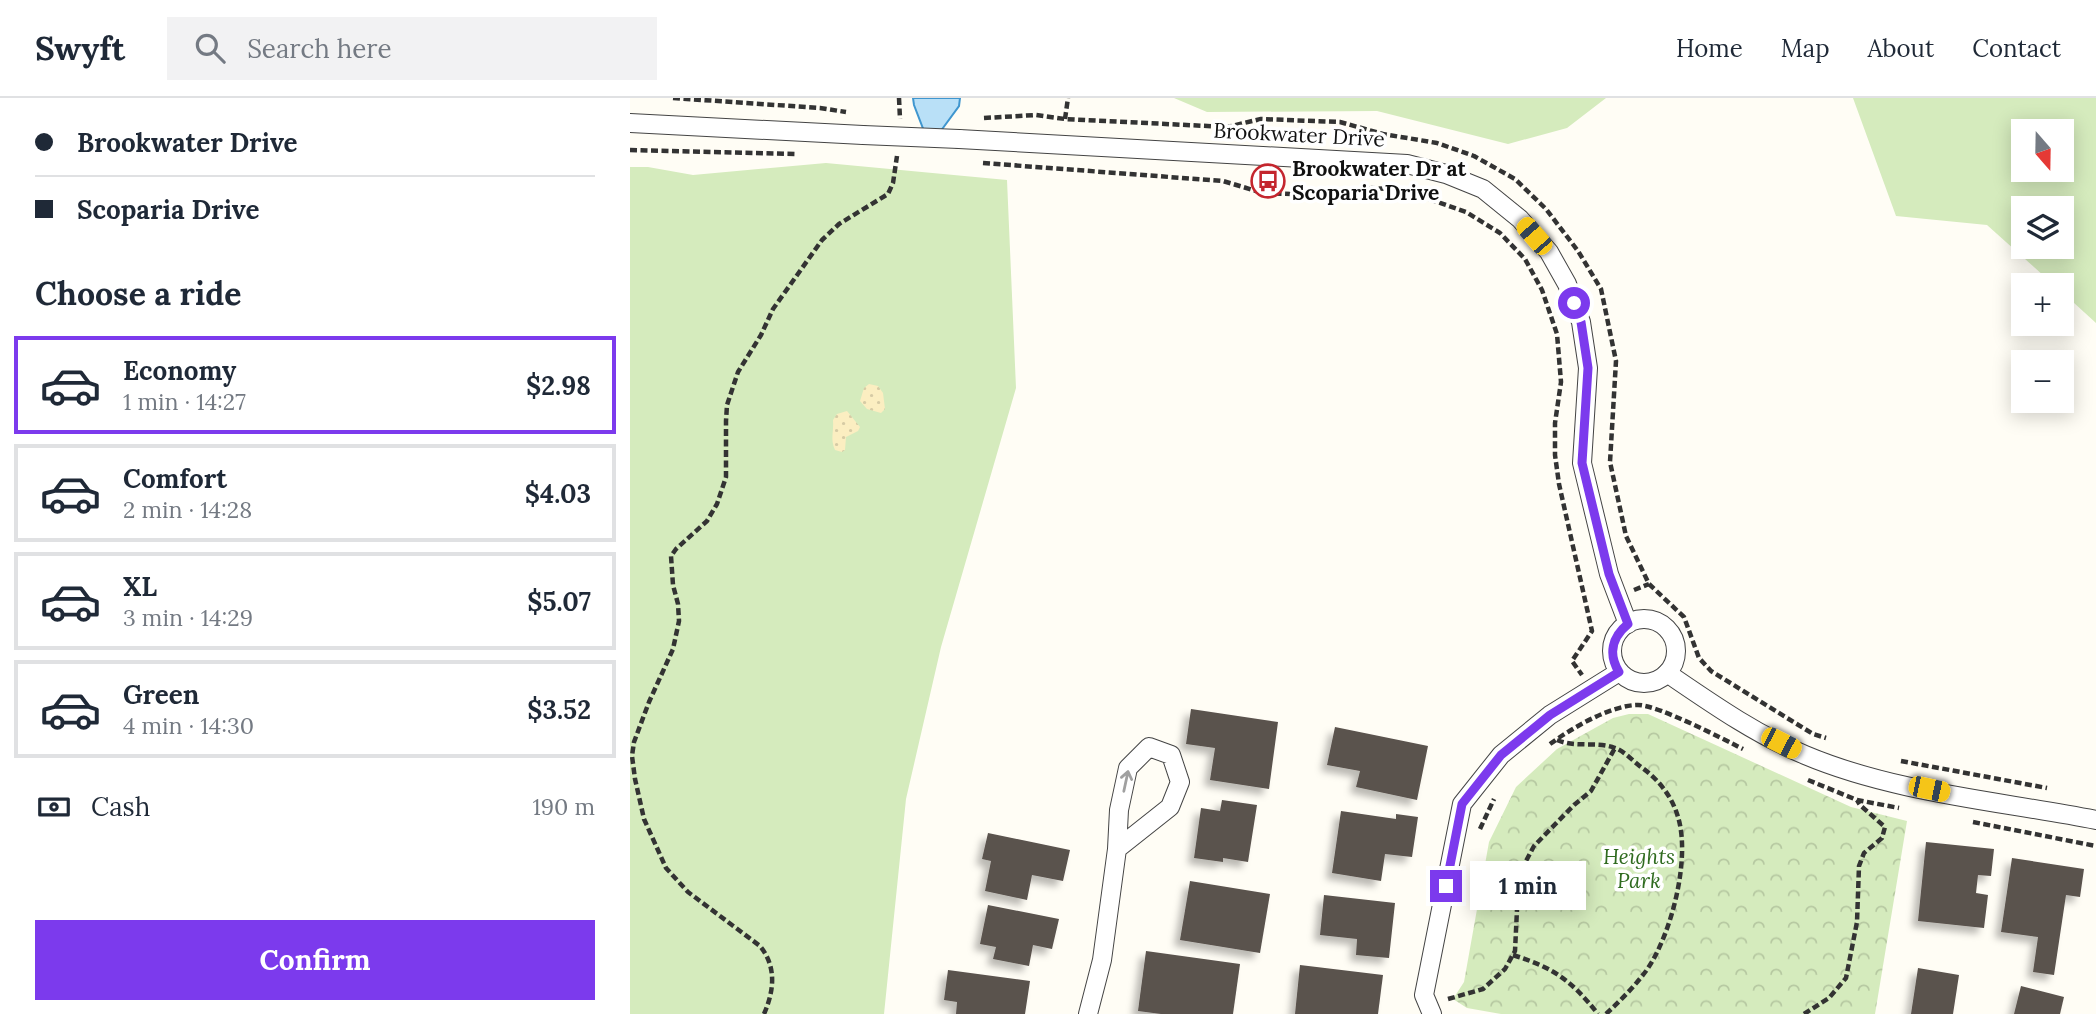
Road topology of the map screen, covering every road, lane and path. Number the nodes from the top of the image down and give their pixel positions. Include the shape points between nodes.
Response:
1 (673, 98) edge
2 (899, 98) edge
3 (1068, 98) edge
4 (846, 112) dead end
5 (974, 119) dead end
6 (1065, 119) junction
7 (630, 123) edge
8 (899, 129) dead end
9 (630, 150) edge
10 (800, 154) dead end
11 (897, 154) dead end
12 (974, 162) dead end
13 (1628, 624) junction
14 (1578, 666) dead end
15 (1619, 672) junction
16 (1667, 673) junction
17 (1556, 740) junction
18 (1837, 743) dead end
19 (1546, 747) dead end
20 (1615, 748) junction
21 (1750, 753) dead end
22 (1897, 761) dead end
23 (1798, 776) dead end
24 (2055, 790) dead end
25 (1500, 792) dead end
26 (1857, 800) junction
27 (1909, 809) dead end
28 (1962, 820) dead end
29 (2096, 820) edge
30 (1478, 838) dead end
31 (2096, 846) edge
32 (1117, 849) junction
33 (1513, 955) junction
34 (1448, 990) dead end
35 (1448, 999) junction
36 (1440, 1010) edge
37 (764, 1014) edge
38 (1088, 1014) edge
39 (1598, 1014) edge
40 (1606, 1014) edge
41 (1804, 1014) edge

1 - 4 path
2 - 8 path
3 - 6 path
5 - 6 path via 1036,115
6 - 18 path via 1227,127 1261,119 1340,122 1437,143 1474,156 1515,179 1546,209 1601,289 1616,361 1610,462 1626,536 1649,584 1684,617 1699,658 1711,671 1813,734
7 - 13 street, Brookwater Drive, bridge via 1407,164 1483,189 1520,219 1549,252 1581,322 1588,368 1582,463 1609,574
9 - 10 path
11 - 37 path via 888,194 822,240 773,309 738,372 726,413 726,477 707,520 671,556 679,621 673,649 634,742 632,756 643,819 666,869 767,954 773,970
12 - 14 path via 1223,181 1263,193 1341,196 1371,188 1403,190 1466,212 1500,233 1531,269 1557,334 1561,382 1555,455 1592,631 1573,661
13 - 15 street via 1612,649
13 - 16 street via 1657,622 1672,635 1676,655
15 - 16 street via 1641,683
15 - 36 street via 1550,715 1501,755 1462,804 1424,995
16 - 29 street via 1735,719 1804,754 1863,775
17 - 19 path
17 - 20 path
17 - 21 path via 1581,724 1640,705
20 - 33 path via 1591,791 1534,846 1526,861 1518,889
20 - 40 path via 1657,779 1671,801 1678,817 1681,861 1679,888 1659,947 1646,970
22 - 24 path
23 - 26 path
25 - 30 path via 1482,820
26 - 27 path
26 - 41 path via 1885,827 1882,838 1864,853 1858,866 1857,922 1846,978 1829,998
28 - 31 path
32 -> 32 street via 1128,768 1149,747 1171,755 1180,782 1170,807
32 - 38 street via 1102,960
33 - 35 path via 1483,989
33 - 39 path via 1553,970
34 - 35 path
35 - 36 path

